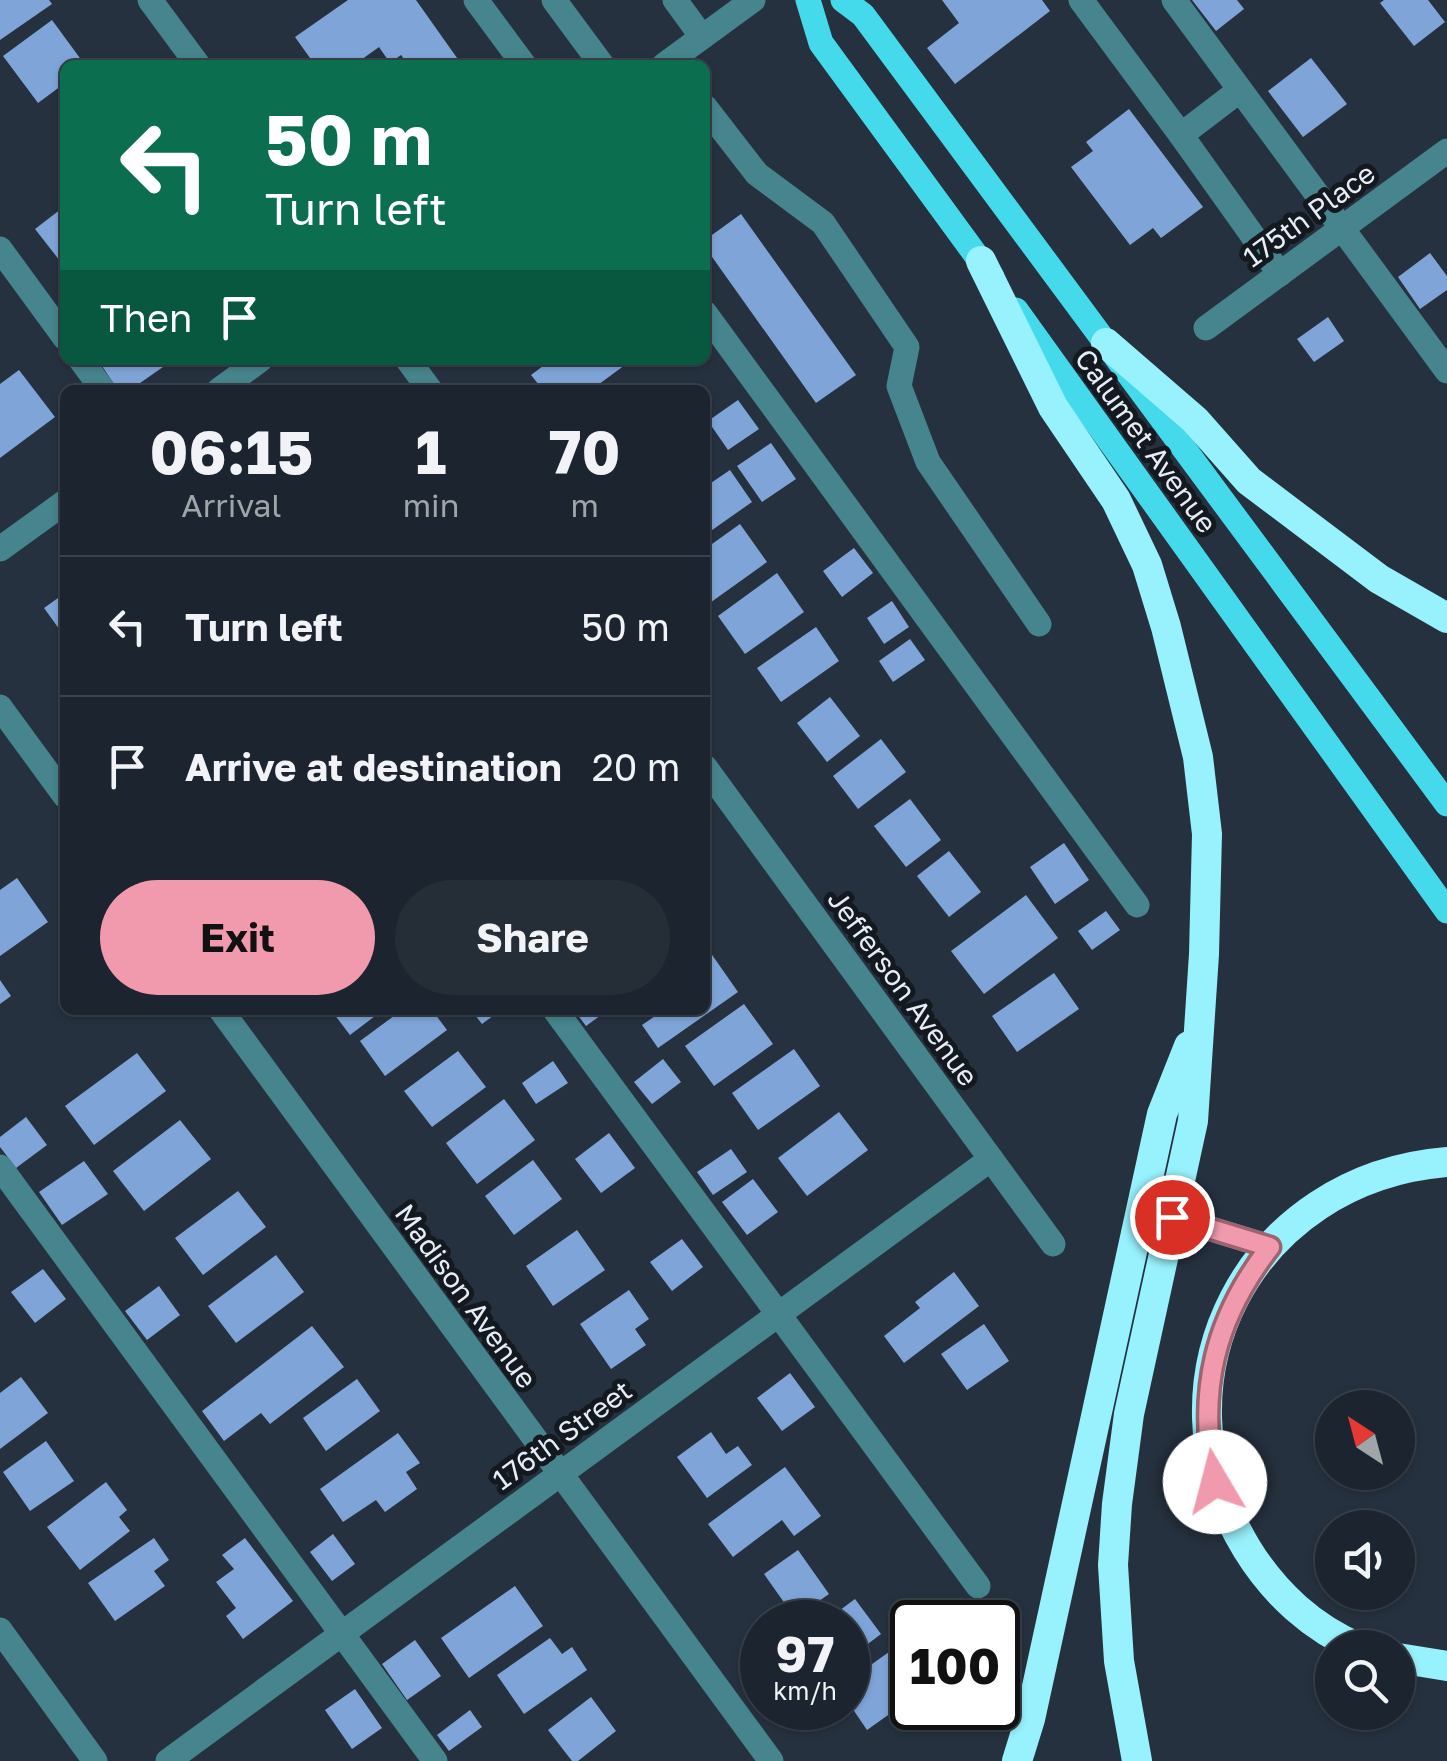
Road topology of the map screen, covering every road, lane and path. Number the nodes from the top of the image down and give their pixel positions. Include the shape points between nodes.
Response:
1 (150, 0) edge
2 (476, 0) edge
3 (554, 0) edge
4 (675, 0) edge
5 (752, 0) edge
6 (808, 0) edge
7 (843, 0) edge
8 (1081, 0) edge
9 (1174, 0) edge
10 (702, 37) junction
11 (194, 60) edge
12 (520, 60) edge
13 (598, 60) edge
14 (674, 60) edge
15 (1240, 90) junction
16 (710, 113) edge
17 (1181, 135) junction
18 (1447, 150) edge
19 (1342, 228) junction
20 (0, 249) edge
21 (981, 261) junction
22 (1280, 274) junction
23 (710, 320) edge
24 (1206, 328) dead end
25 (60, 331) edge
26 (1106, 343) junction
27 (253, 365) edge
28 (1447, 372) edge
29 (226, 385) edge
30 (60, 506) edge
31 (0, 550) edge
32 (1447, 618) edge
33 (1039, 624) dead end
34 (0, 707) edge
35 (710, 774) edge
36 (60, 789) edge
37 (1447, 804) edge
38 (1138, 905) dead end
39 (1447, 910) edge
40 (225, 1015) edge
41 (559, 1015) edge
42 (1198, 1025) junction
43 (991, 1159) junction
44 (1447, 1162) edge
45 (0, 1167) edge
46 (1172, 1217) junction
47 (1053, 1244) dead end
48 (1270, 1247) junction
49 (778, 1315) junction
50 (560, 1474) junction
51 (978, 1586) dead end
52 (0, 1630) edge
53 (1326, 1630) edge
54 (342, 1633) junction
55 (1415, 1661) edge
56 (1447, 1666) edge
57 (95, 1761) edge
58 (168, 1761) edge
59 (435, 1761) edge
60 (771, 1761) edge
61 (1017, 1761) edge
62 (1136, 1761) edge

1 - 11 street
2 - 12 street
3 - 13 street
4 - 10 street
5 - 10 street
6 - 21 main road, Calumet Avenue via 821,43
7 - 26 main road, Calumet Avenue via 863,15
8 - 17 street
9 - 15 street
10 - 14 street
15 - 17 street
15 - 19 street
16 - 33 street via 757,174 823,223 907,347 899,386 928,462
17 - 22 street
18 - 19 street, 175th Place
19 - 22 street, 175th Place
19 - 28 street
20 - 25 street
21 - 39 main road, Calumet Avenue
21 - 42 highway via 1054,408 1116,500 1147,565 1166,627 1198,757 1207,834
22 - 24 street, 175th Place
23 - 38 street
26 - 32 highway via 1195,420 1263,492 1378,579
26 - 37 main road, Calumet Avenue
27 - 29 street
30 - 31 street
34 - 36 street
35 - 43 street, Jefferson Avenue
40 - 50 street, Madison Avenue
41 - 49 street
42 - 46 highway via 1192,1121
42 - 61 highway via 1162,1114
43 - 47 street, Jefferson Avenue
43 - 49 street, 176th Street
44 - 48 highway via 1368,1178 1315,1205
45 - 54 street
46 - 48 street
46 - 62 highway via 1117,1504 1119,1661
48 - 53 highway via 1234,1298 1216,1351 1209,1453 1238,1533 1273,1585
49 - 50 street, 176th Street
49 - 51 street
50 - 54 street, 176th Street
50 - 60 street, Madison Avenue
52 - 57 street
54 - 58 street, 176th Street
54 - 59 street
55 - 56 highway

